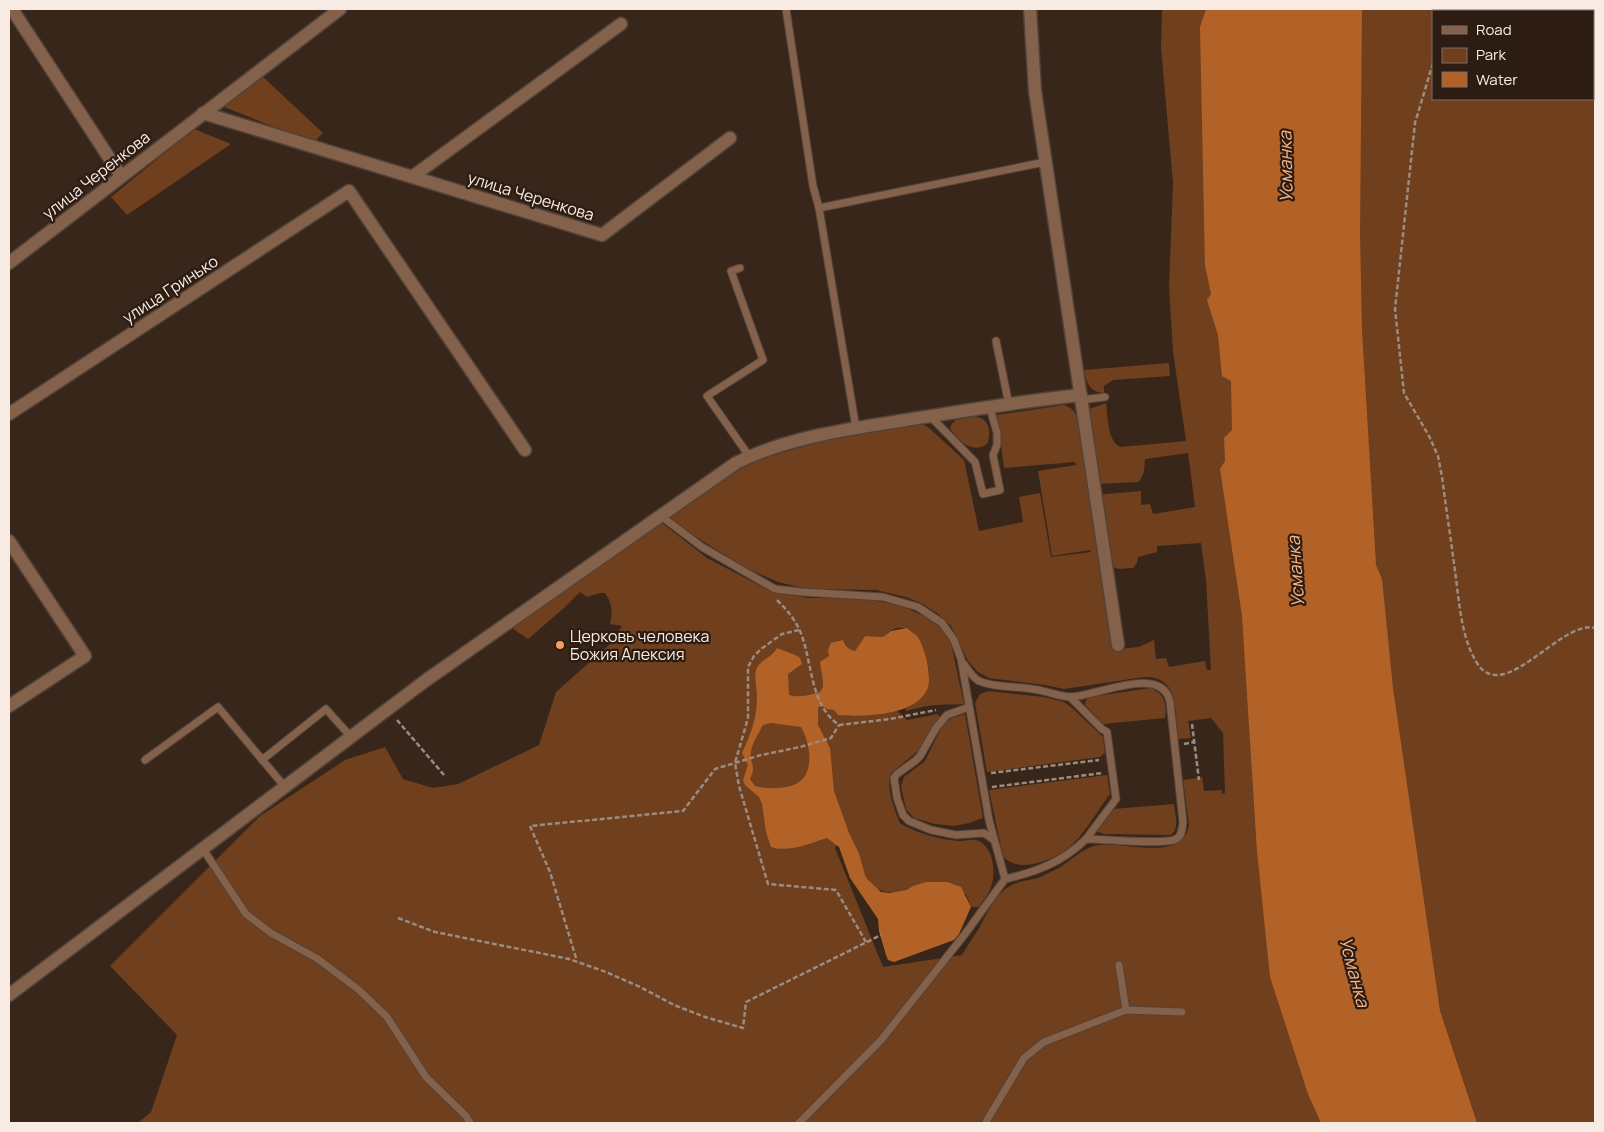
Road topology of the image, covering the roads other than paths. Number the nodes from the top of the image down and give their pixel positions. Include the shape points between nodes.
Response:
1 (12, 9) edge
2 (340, 9) edge
3 (786, 9) edge
4 (1030, 9) edge
5 (621, 24) dead end
6 (203, 113) junction
7 (730, 138) dead end
8 (1045, 162) junction
9 (121, 176) junction
10 (412, 177) junction
11 (819, 208) junction
12 (9, 263) edge
13 (740, 268) dead end
14 (996, 341) dead end
15 (1105, 397) dead end
16 (1081, 398) junction
17 (1009, 405) junction
18 (990, 408) junction
19 (9, 414) edge
20 (930, 416) junction
21 (856, 428) junction
22 (525, 450) dead end
23 (749, 456) junction
24 (662, 516) junction
25 (9, 541) edge
26 (1118, 645) dead end
27 (961, 659) junction
28 (1070, 697) junction
29 (9, 706) edge
30 (970, 707) junction
31 (351, 737) junction
32 (145, 760) dead end
33 (262, 760) junction
34 (285, 787) junction
35 (994, 840) junction
36 (1086, 840) junction
37 (203, 849) junction
38 (1005, 879) junction
39 (1120, 965) dead end
40 (9, 995) edge
41 (1126, 1010) junction
42 (1182, 1012) dead end
43 (470, 1123) edge
44 (799, 1123) edge
45 (986, 1123) edge

1 - 9 street
2 - 6 street, улица Черенкова
3 - 11 lane
4 - 8 street via 1035,91
5 - 10 street
6 - 9 street, улица Черенкова
6 - 10 street, улица Черенкова
7 - 10 street, улица Черенкова via 602,235
8 - 11 lane
8 - 16 street
9 - 12 street, улица Черенкова
11 - 21 lane
13 - 23 lane via 731,272 763,360 707,396
14 - 17 lane
15 - 16 lane
16 - 17 street
16 - 26 street
17 - 18 street
18 - 20 street
18 - 20 lane via 997,433 994,455 1000,490 983,494 975,462
19 - 22 street, улица Гринько via 349,192
20 - 21 street
21 - 23 street
23 - 24 street
24 - 27 lane via 702,547 775,589 869,595 905,602 925,611 942,623 954,640
24 - 31 street via 518,615
25 - 29 street via 85,656
27 - 28 lane via 969,673 981,682
27 - 30 lane
28 - 36 lane via 1107,732 1116,799
28 - 36 lane via 1147,683 1162,688 1170,702 1181,834 1165,842
30 - 35 lane
30 - 35 lane via 947,715 915,761 894,778 900,807 909,821 956,835 984,833
31 - 33 lane via 326,709
31 - 34 street
32 - 33 lane via 218,707
33 - 34 lane
34 - 37 street
35 - 38 lane
36 - 38 lane via 1073,852 1043,868
37 - 40 street
37 - 43 lane via 246,914 271,933 318,959 359,990 387,1017 426,1077
38 - 44 lane via 882,1039
39 - 41 lane
41 - 42 lane
41 - 45 lane via 1044,1042 1024,1058

